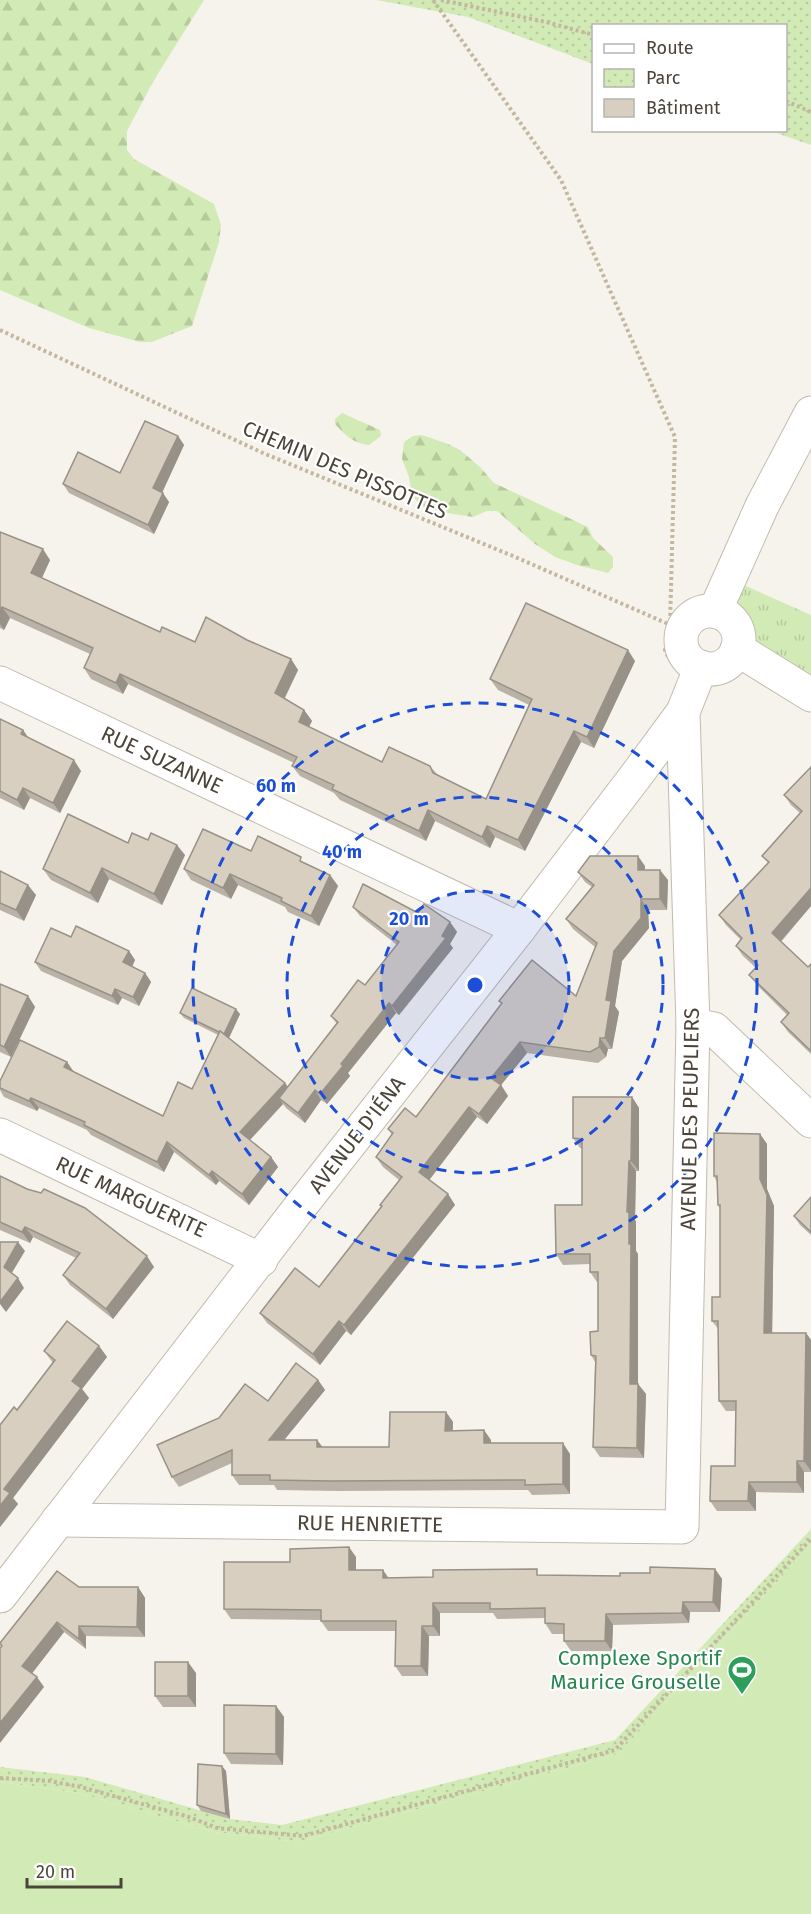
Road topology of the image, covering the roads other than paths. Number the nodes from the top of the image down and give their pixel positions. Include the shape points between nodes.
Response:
1 (811, 413) edge
2 (715, 611) junction
3 (737, 649) junction
4 (701, 668) junction
5 (0, 683) edge
6 (811, 695) edge
7 (683, 712) junction
8 (519, 930) junction
9 (693, 1025) junction
10 (811, 1121) edge
11 (0, 1135) edge
12 (261, 1260) junction
13 (58, 1520) junction
14 (682, 1527) joint
15 (0, 1596) edge

1 - 2 street via 762,506
2 - 3 street via 732,621 739,639
2 - 4 street via 698,613 676,627 686,657
3 - 4 street via 719,667
3 - 6 street
4 - 7 street, AVENUE D'IÉNA
5 - 8 street, RUE SUZANNE
7 - 8 street, AVENUE D'IÉNA
7 - 9 street, AVENUE DES PEUPLIERS
8 - 12 street, AVENUE D'IÉNA
9 - 10 street via 714,1029
9 - 14 street, AVENUE DES PEUPLIERS
11 - 12 street, RUE MARGUERITE
12 - 13 street, AVENUE D'IÉNA
13 - 14 street, RUE HENRIETTE
13 - 15 street, AVENUE D'IÉNA

